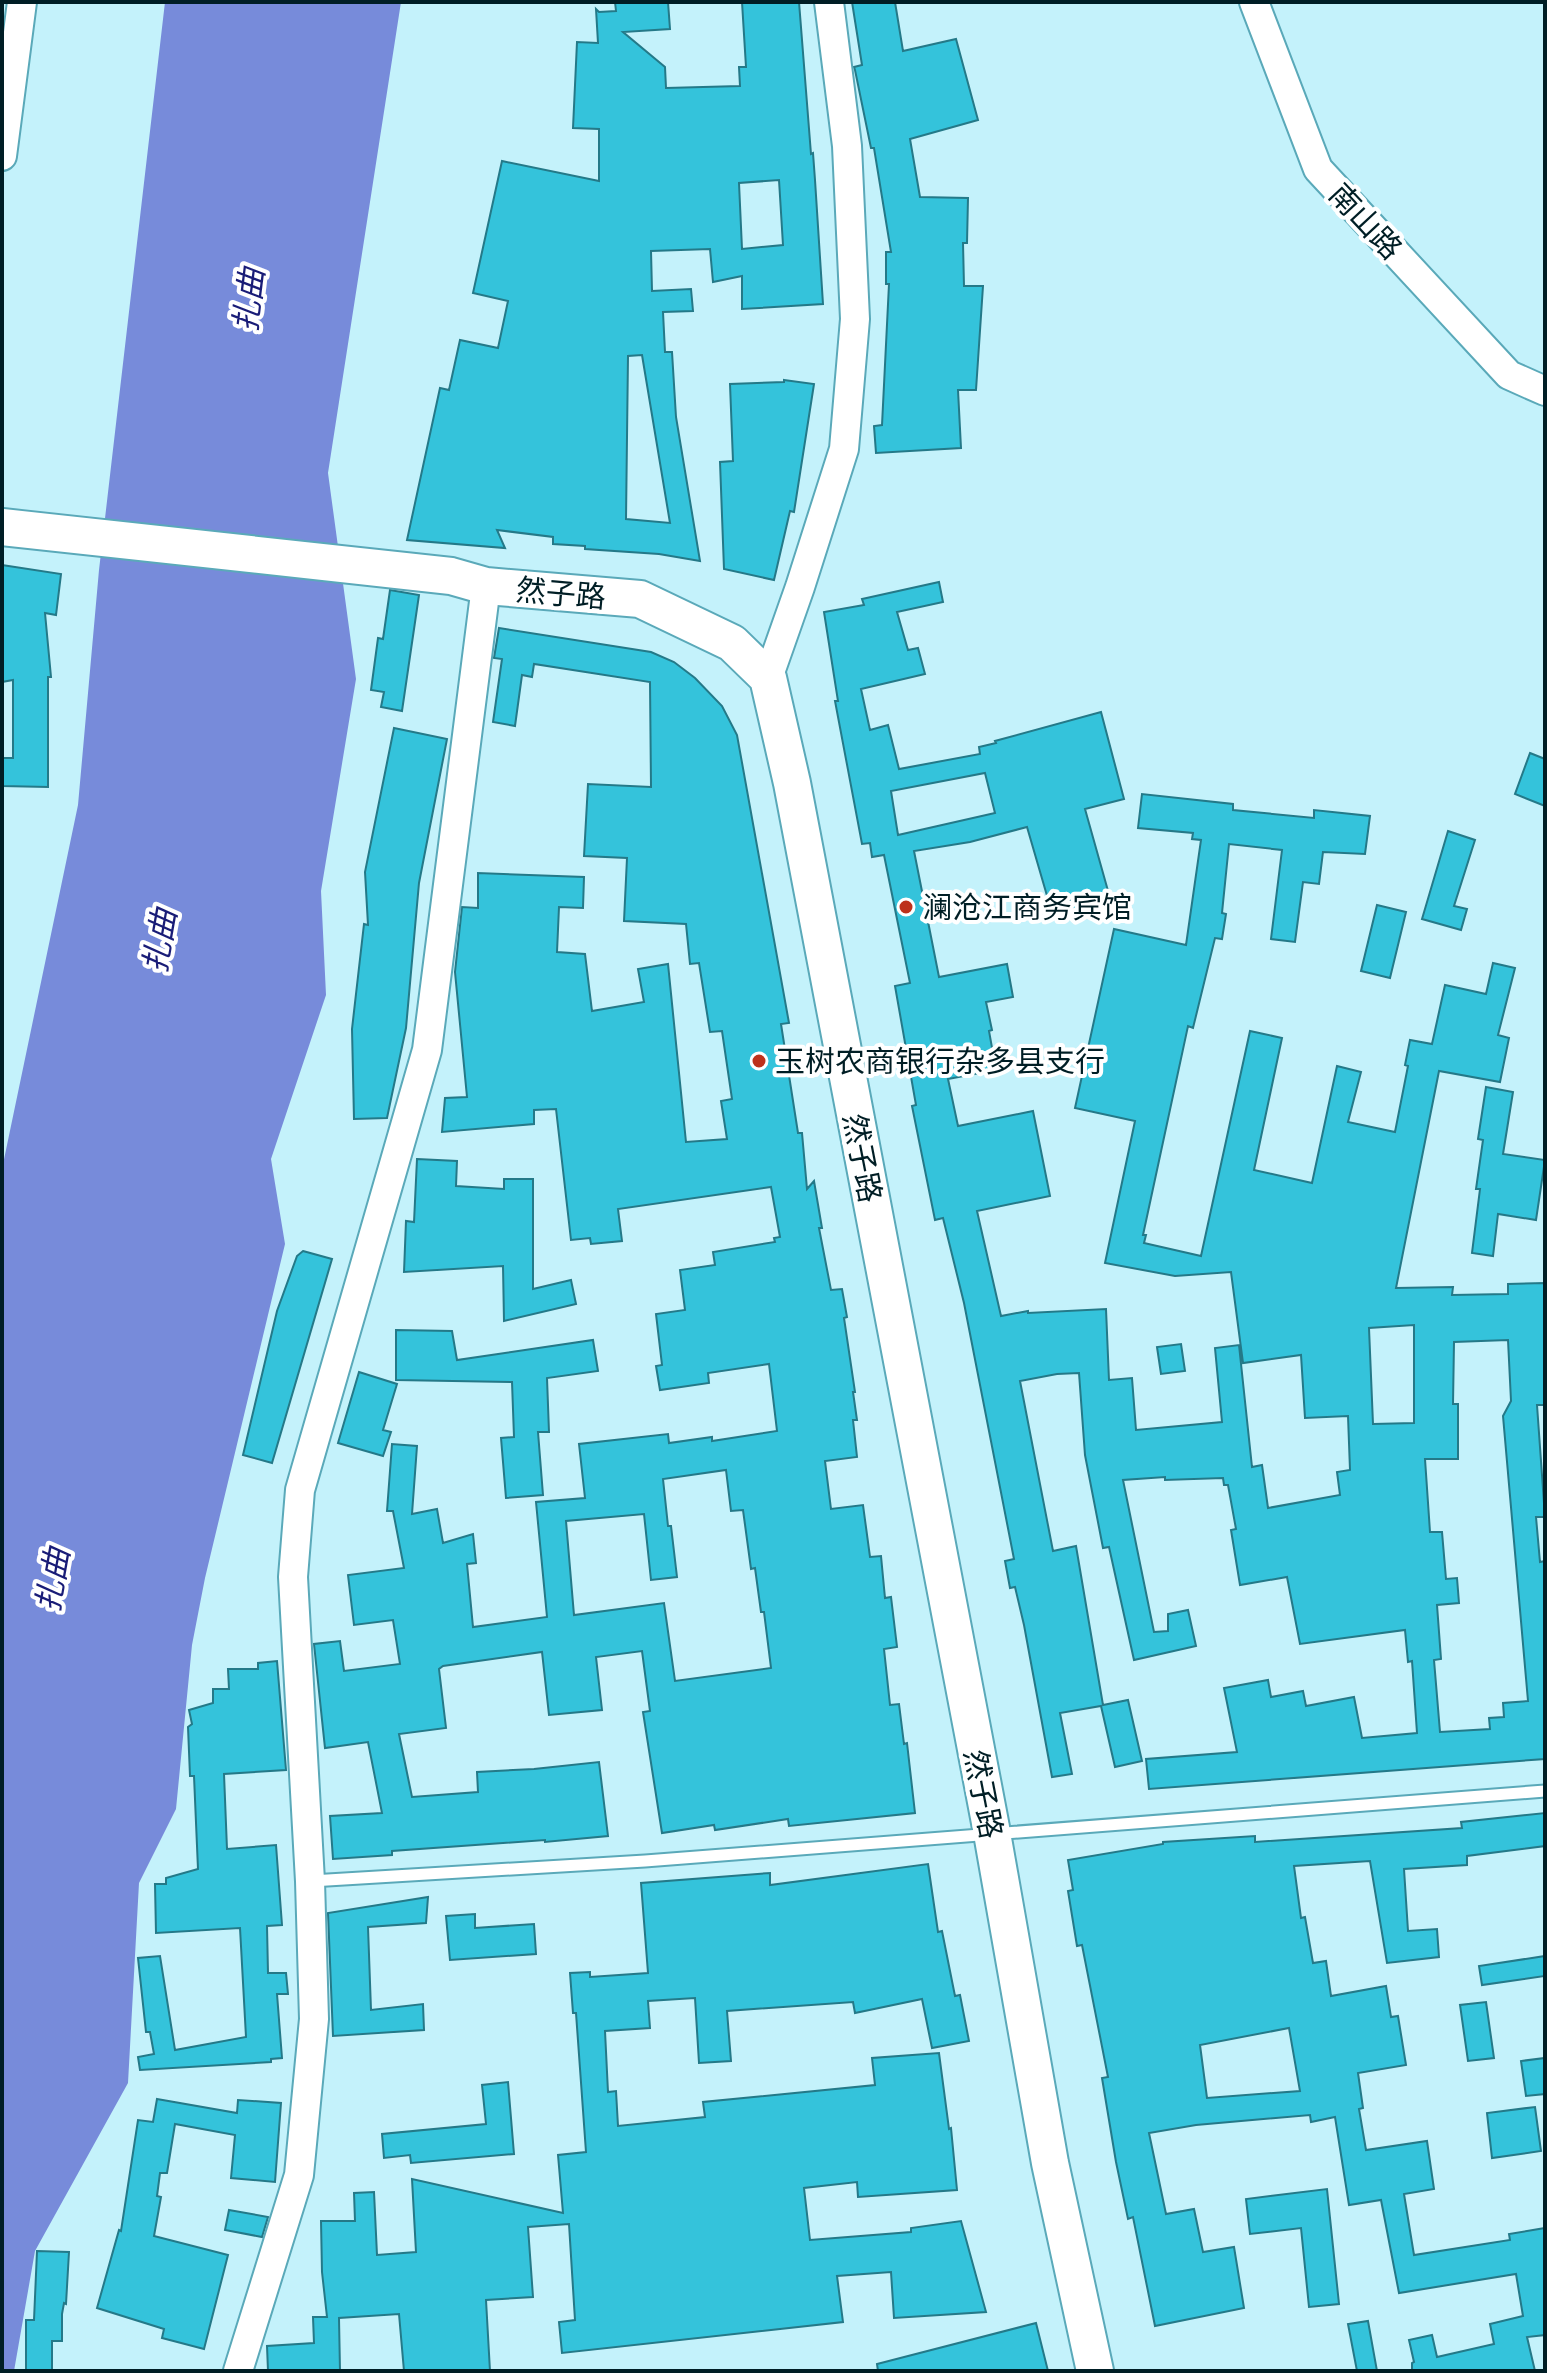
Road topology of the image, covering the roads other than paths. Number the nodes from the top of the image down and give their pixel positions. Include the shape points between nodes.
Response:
1 (22, 2) edge
2 (829, 2) edge
3 (1254, 2) edge
4 (2, 156) edge
5 (1545, 391) edge
6 (3, 528) edge
7 (486, 586) junction
8 (768, 678) junction
9 (1545, 1791) edge
10 (992, 1833) junction
11 (310, 1881) junction
12 (238, 2371) edge
13 (1095, 2371) edge

1 - 4 street
2 - 8 street via 847,146 855,319 844,449
3 - 5 street, 南山路 via 1318,169 1509,375
6 - 7 main road, 然子路 via 451,576
7 - 8 main road, 然子路 via 640,599 732,643
7 - 11 street via 427,1050 300,1490 293,1577
8 - 10 main road, 然子路
9 - 10 lane
10 - 11 lane
10 - 13 main road, 然子路 via 1050,2163
11 - 12 street via 314,2019 299,2175

